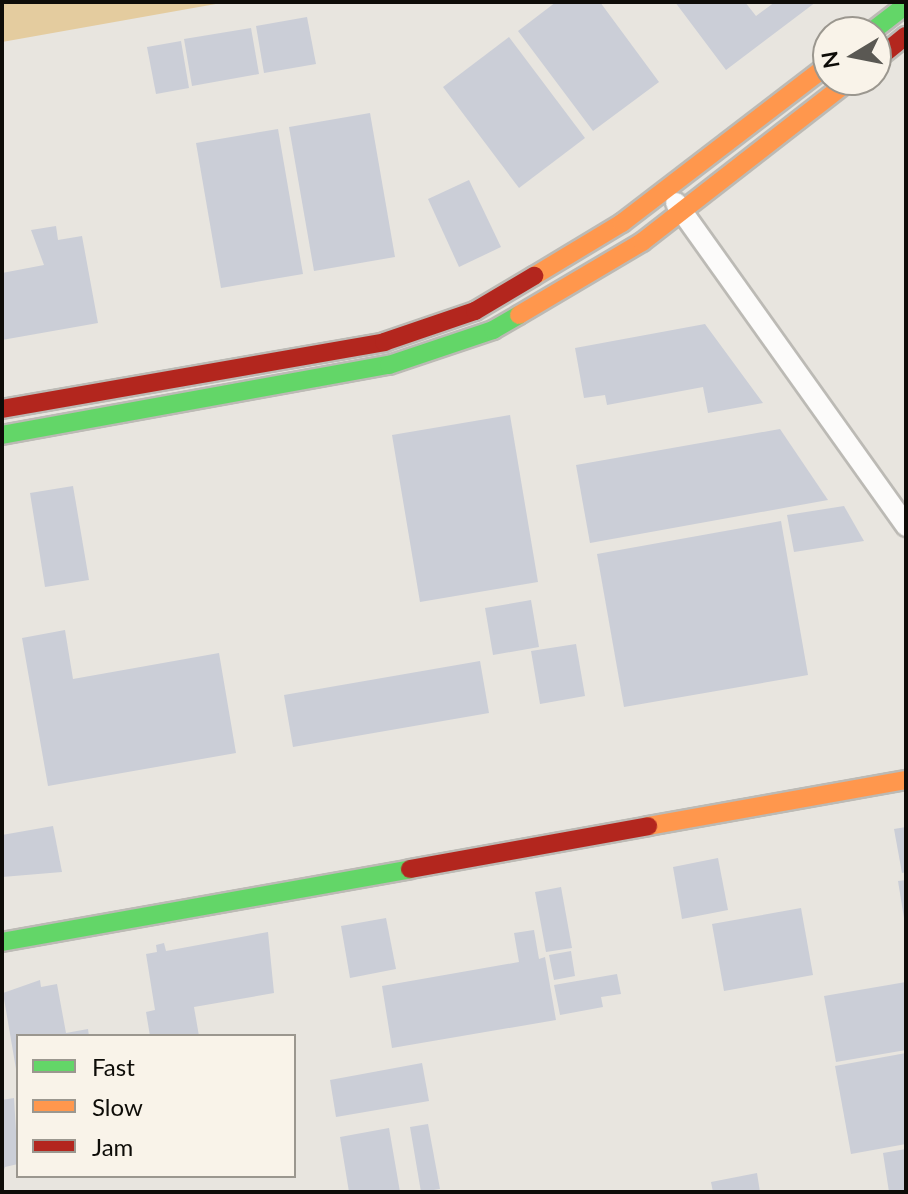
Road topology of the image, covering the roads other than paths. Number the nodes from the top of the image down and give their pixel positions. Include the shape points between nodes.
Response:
1 (812, 77) edge
2 (830, 96) edge
3 (667, 189) junction
4 (682, 212) junction
5 (2, 409) edge
6 (2, 435) edge
7 (906, 526) edge
8 (906, 780) edge
9 (2, 942) edge

1 - 3 street
2 - 4 street
3 - 4 street
3 - 5 street via 554,267 475,311 384,342
4 - 6 street via 570,290 493,330 389,365
4 - 7 street
8 - 9 street

